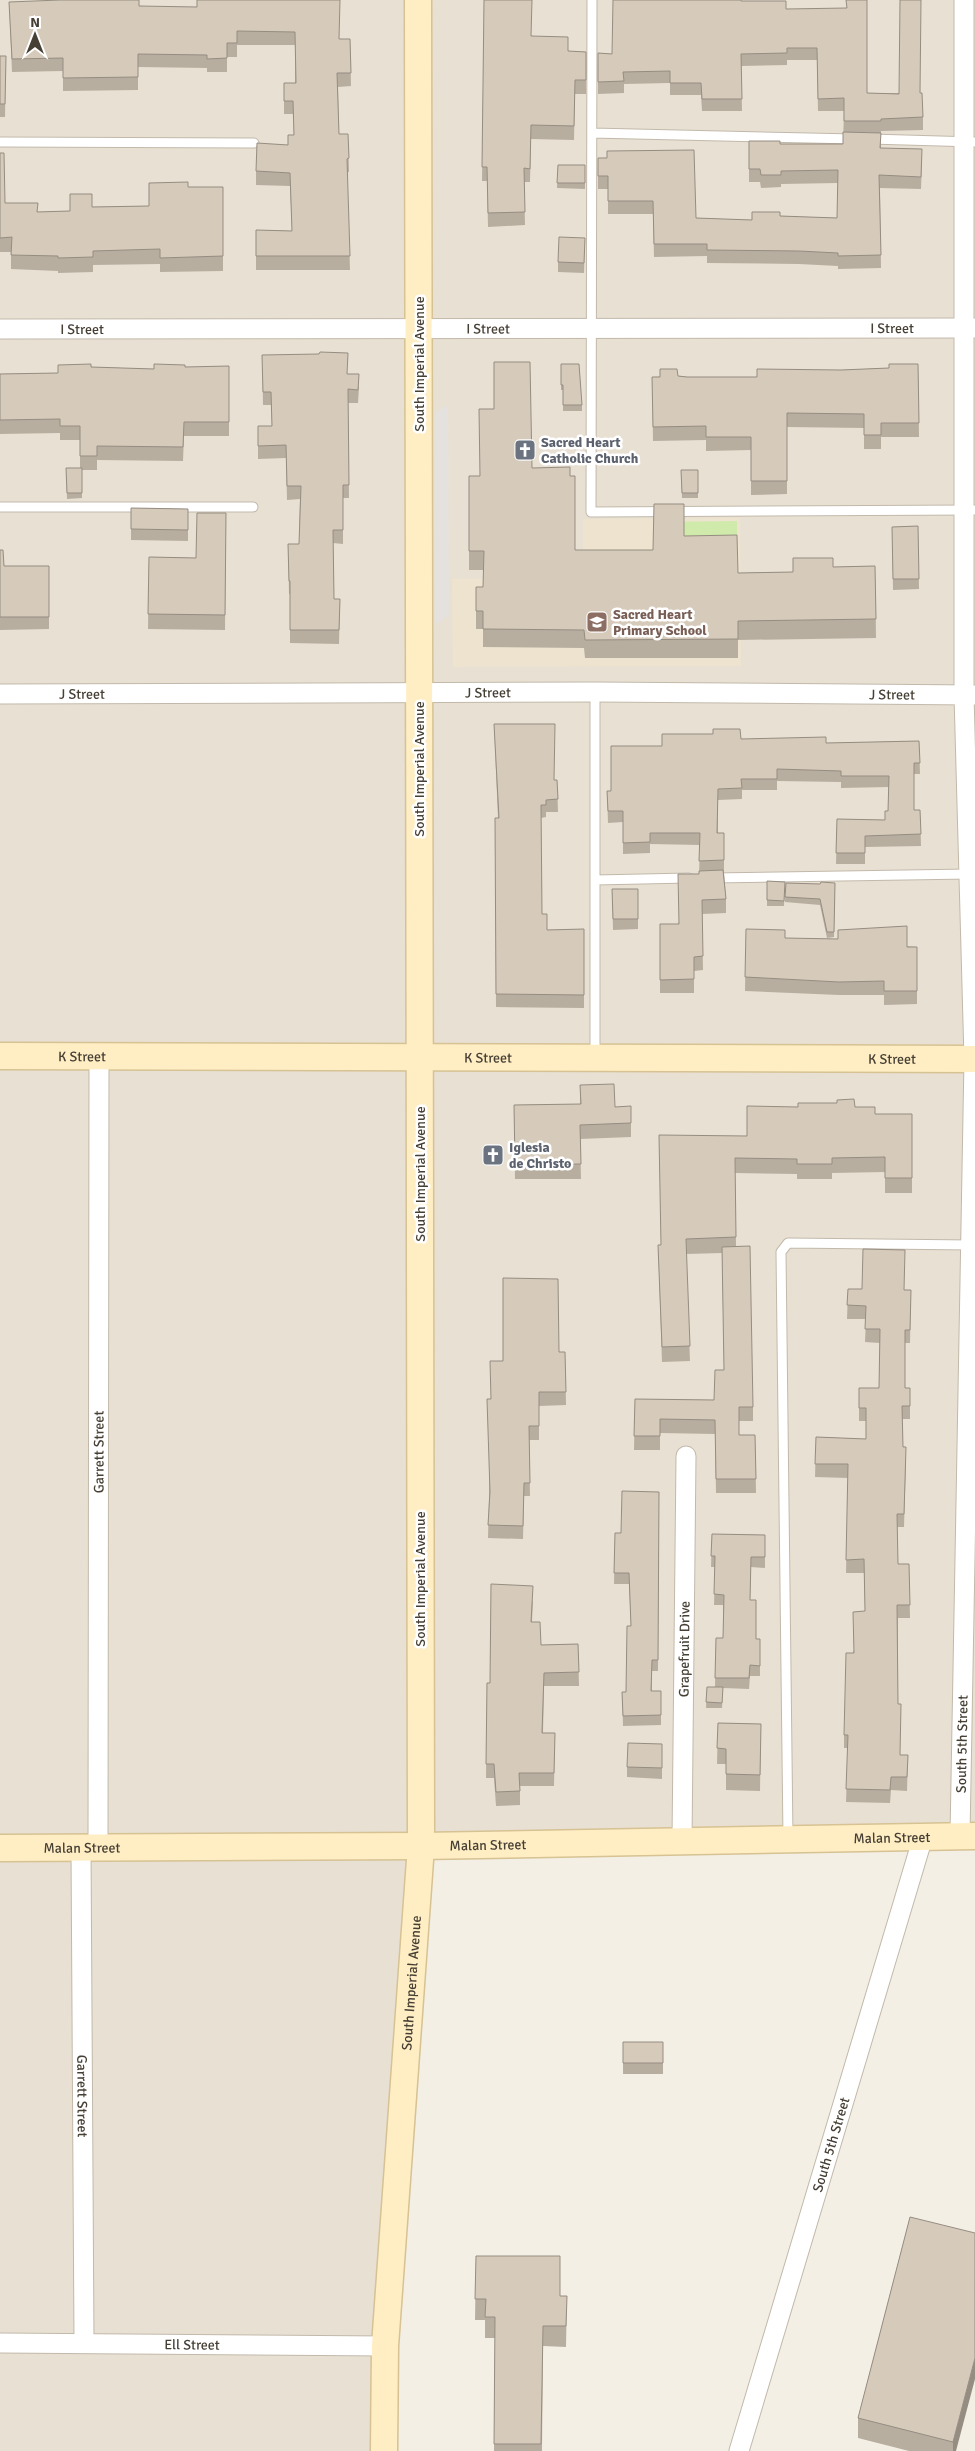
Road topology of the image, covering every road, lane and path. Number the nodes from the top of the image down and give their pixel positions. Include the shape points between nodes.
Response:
1 (418, 0) edge
2 (592, 0) edge
3 (964, 0) edge
4 (592, 132) junction
5 (0, 142) edge
6 (254, 142) dead end
7 (970, 142) edge
8 (418, 328) junction
9 (592, 328) junction
10 (970, 328) edge
11 (0, 329) edge
12 (253, 507) dead end
13 (0, 508) edge
14 (970, 510) edge
15 (595, 692) junction
16 (419, 693) junction
17 (0, 694) edge
18 (970, 695) edge
19 (972, 874) edge
20 (595, 880) junction
21 (0, 1056) edge
22 (99, 1056) junction
23 (420, 1057) junction
24 (595, 1058) junction
25 (974, 1059) edge
26 (972, 1244) edge
27 (686, 1456) dead end
28 (968, 1836) edge
29 (922, 1837) junction
30 (788, 1840) junction
31 (682, 1842) junction
32 (421, 1846) junction
33 (0, 1848) edge
34 (89, 1848) junction
35 (84, 2342) junction
36 (0, 2343) edge
37 (385, 2346) junction
38 (384, 2451) edge
39 (740, 2451) edge

1 - 8 main road, South Imperial Avenue
2 - 4 lane
3 - 7 street, South 5th Street
4 - 7 lane
4 - 9 lane
5 - 6 lane
7 - 10 street, South 5th Street
8 - 9 street, I Street
8 - 11 street, I Street
8 - 16 main road, South Imperial Avenue
9 - 10 street, I Street
9 - 14 lane via 591,512
10 - 14 street, South 5th Street
12 - 13 lane
14 - 18 street, South 5th Street
15 - 16 street, J Street
15 - 18 street, J Street
15 - 20 lane
16 - 17 street, J Street
16 - 23 main road, South Imperial Avenue
18 - 19 street, South 5th Street
19 - 20 lane
19 - 25 street, South 5th Street
20 - 24 lane
21 - 22 main road, K Street
22 - 23 main road, K Street
22 - 34 street, Garrett Street
23 - 24 main road, K Street
23 - 32 main road, South Imperial Avenue
24 - 25 main road, K Street
25 - 26 street, South 5th Street
26 - 28 street, South 5th Street
26 - 30 lane via 788,1243 781,1252
27 - 31 street, Grapefruit Drive
28 - 29 main road, Malan Street
29 - 30 main road, Malan Street
29 - 39 street, South 5th Street
30 - 31 main road, Malan Street
31 - 32 main road, Malan Street
32 - 34 main road, Malan Street
32 - 37 main road, South Imperial Avenue
33 - 34 main road, Malan Street
34 - 35 street, Garrett Street
35 - 36 street, Ell Street
35 - 37 street, Ell Street
37 - 38 main road, South Imperial Avenue

